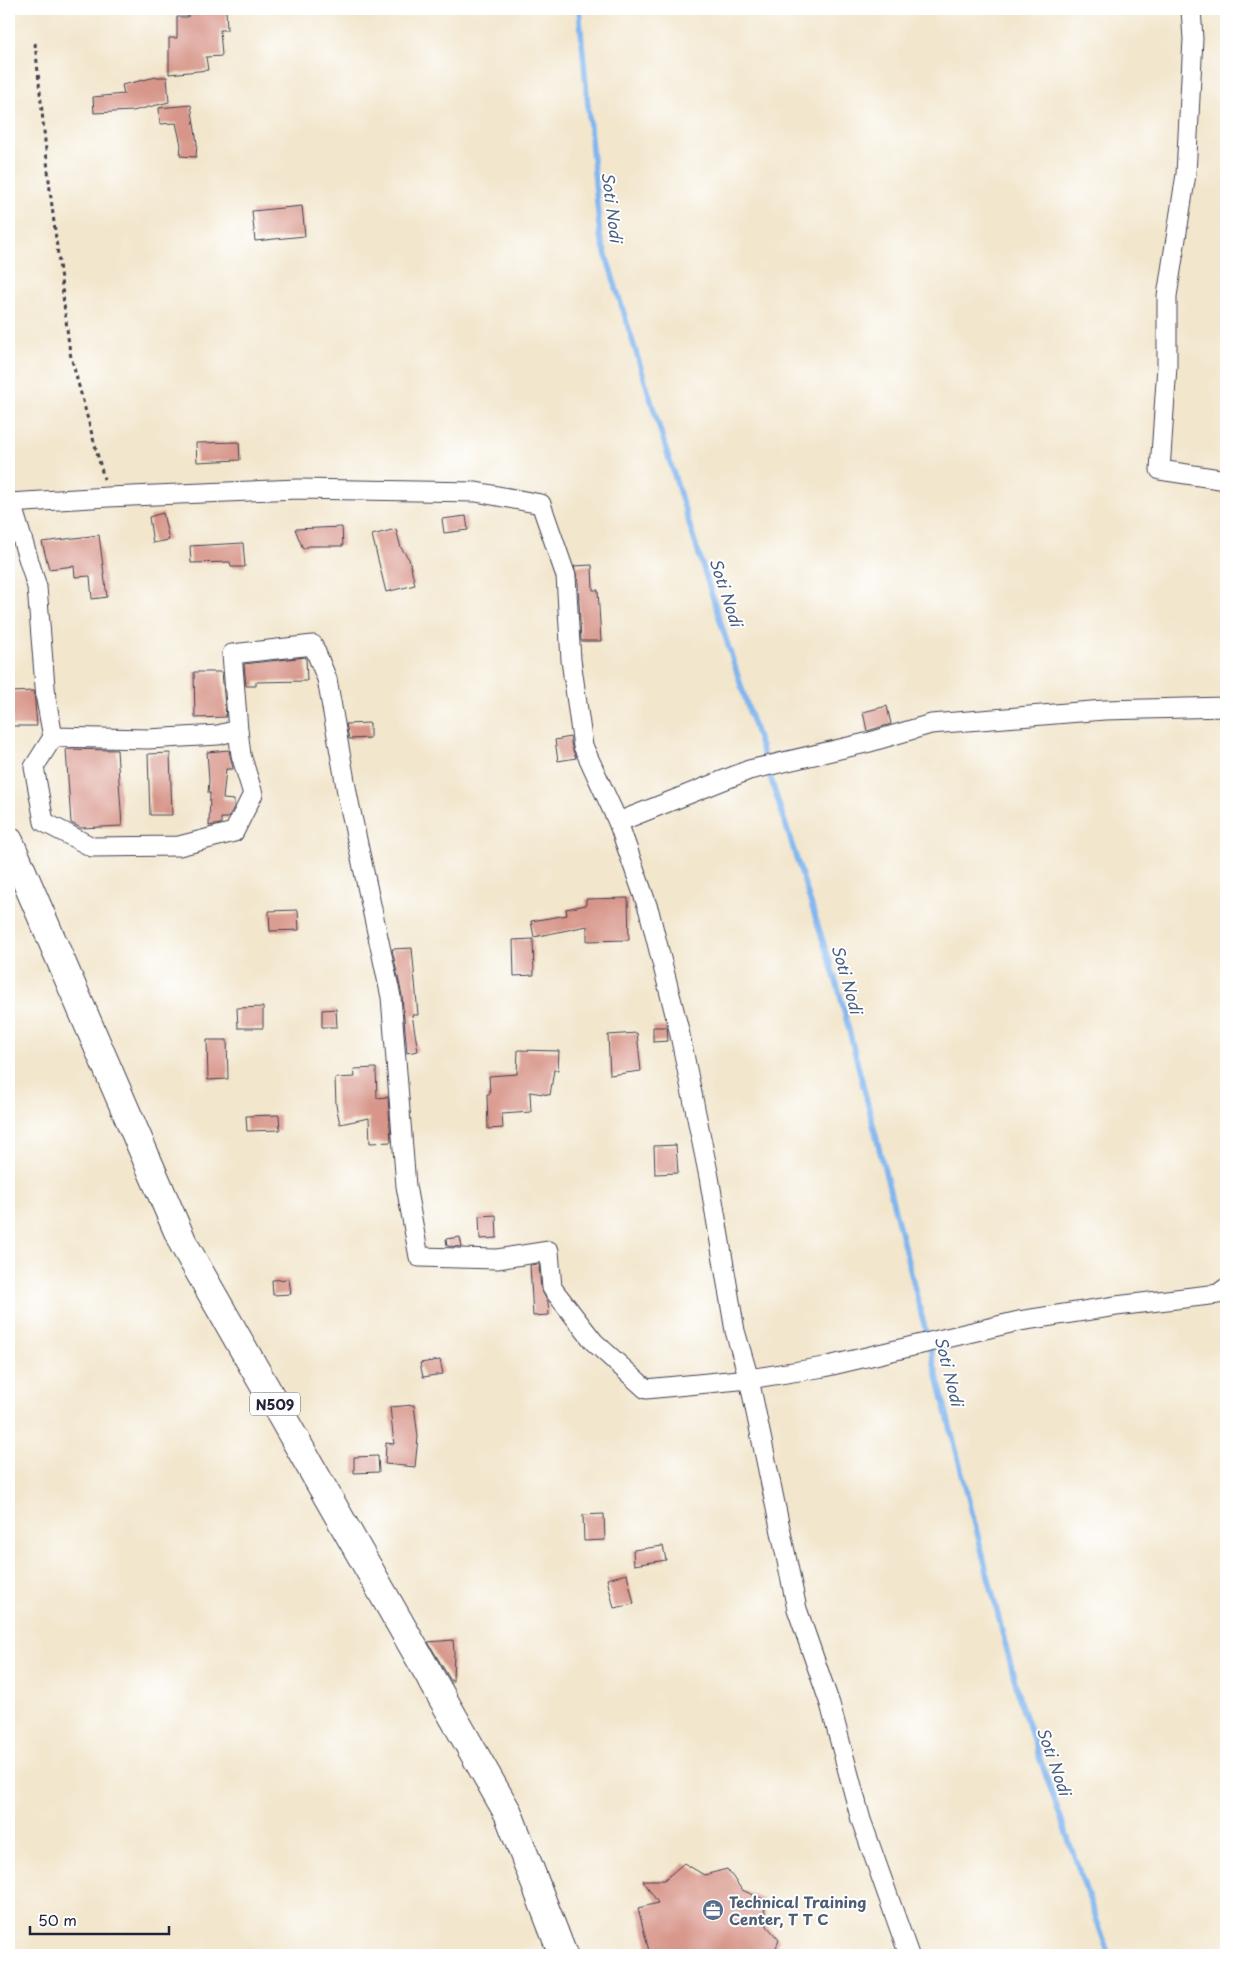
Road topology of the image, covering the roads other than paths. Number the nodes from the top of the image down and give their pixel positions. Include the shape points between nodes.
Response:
1 (1191, 9) edge
2 (1226, 480) edge
3 (10, 503) edge
4 (1226, 708) edge
5 (238, 730) junction
6 (53, 737) junction
7 (618, 822) junction
8 (9, 841) edge
9 (1226, 1288) edge
10 (749, 1379) junction
11 (563, 1955) edge
12 (910, 1955) edge

1 - 2 lane via 1186,174 1167,296 1167,366 1160,470
3 - 6 lane via 37,587 46,698
3 - 7 lane via 298,489 476,492 542,504 566,576 571,660 583,746
4 - 7 lane via 1104,710 931,724 870,742 749,770
5 - 6 lane via 218,736
5 - 6 lane via 253,794 234,832 178,846 92,847 44,822 34,767
5 - 10 lane via 232,654 313,645 327,680 348,798 391,997 406,1186 419,1257 497,1258 549,1250 552,1288 594,1342 646,1389
7 - 10 lane via 649,911 679,1030 736,1331
8 - 11 highway, N509 via 183,1242 508,1813
9 - 10 lane via 1218,1294 1019,1321 824,1367
10 - 12 lane via 797,1609 830,1704 861,1820

